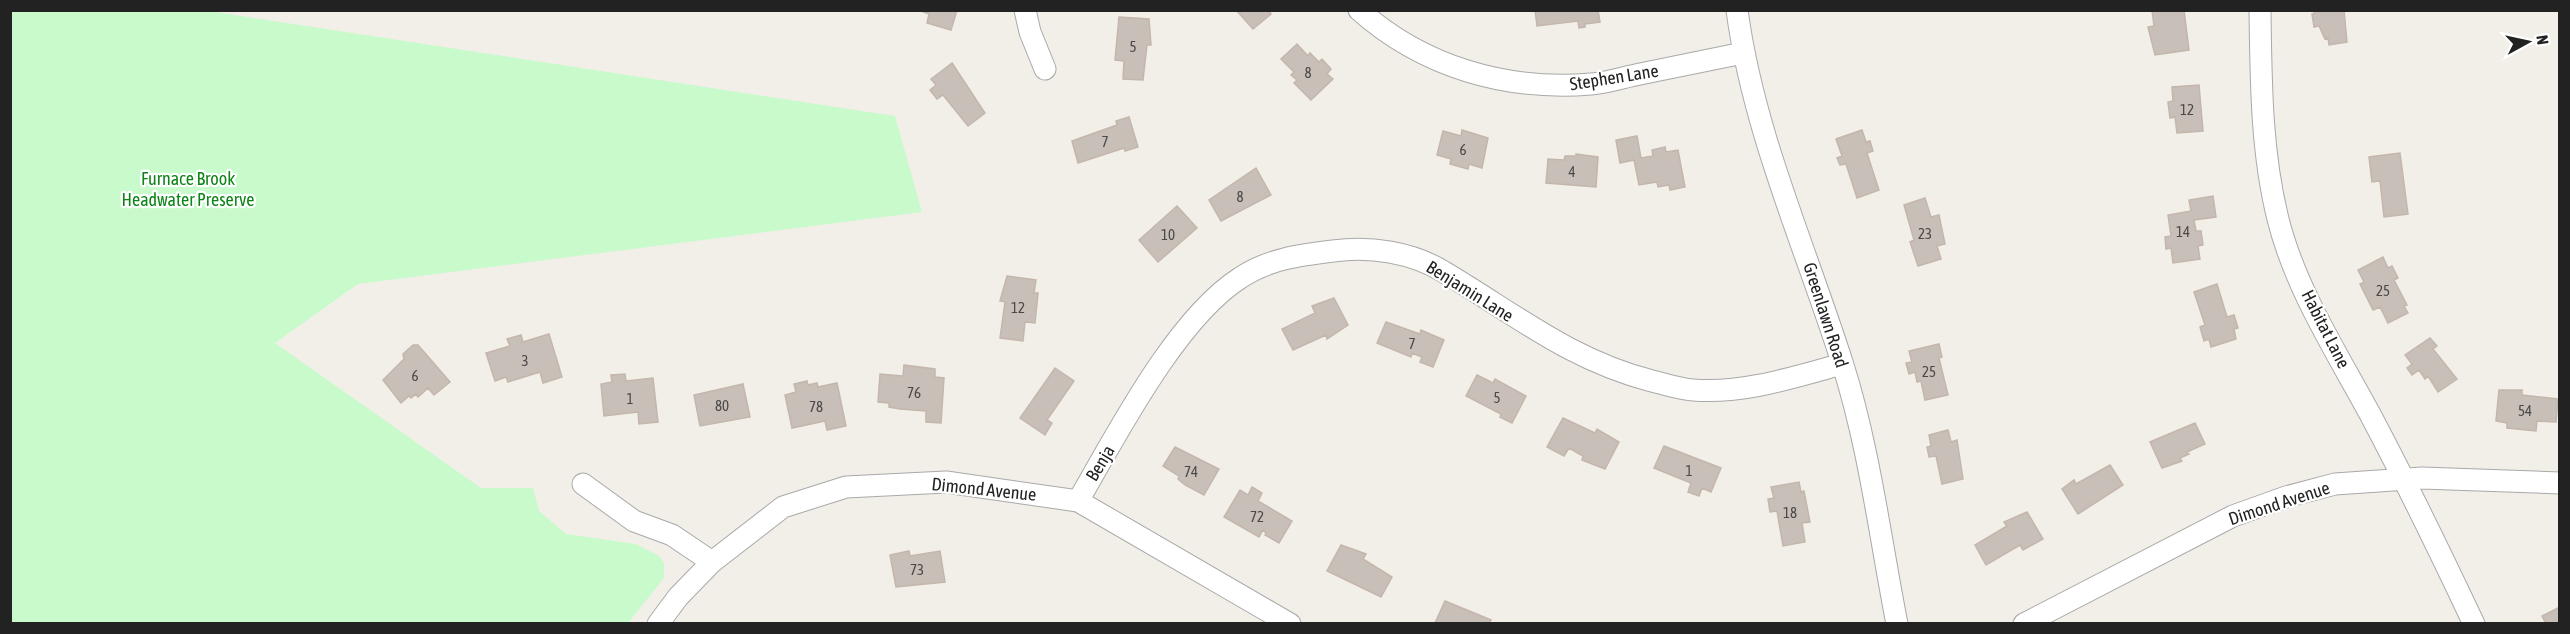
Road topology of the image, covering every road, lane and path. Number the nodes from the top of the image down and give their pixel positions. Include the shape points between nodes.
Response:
1 (1025, 10) edge
2 (1359, 10) edge
3 (1737, 10) edge
4 (2260, 10) edge
5 (1743, 52) junction
6 (1045, 69) dead end
7 (1842, 364) junction
8 (1123, 425) joint
9 (2405, 479) junction
10 (2559, 483) edge
11 (583, 484) dead end
12 (1078, 501) junction
13 (712, 562) junction
14 (658, 624) edge
15 (1290, 624) edge
16 (1898, 624) edge
17 (2024, 624) edge
18 (2474, 624) edge

1 - 6 street
2 - 5 street, Stephen Lane via 1404,43 1439,61 1518,84 1594,84
3 - 5 street, Greenlawn Road
4 - 9 street, Habitat Lane via 2261,106 2278,220 2321,322
5 - 7 street, Greenlawn Road via 1778,174
7 - 8 street, Benjamin Lane via 1780,380 1715,391 1690,390 1624,374 1575,353 1443,270 1413,257 1348,249 1293,256 1267,264 1213,298 1189,325
7 - 16 street, Greenlawn Road
8 - 12 street, Benja
9 - 10 street, Dimond Avenue
9 - 17 street, Dimond Avenue via 2335,484 2234,516
9 - 18 street, Habitat Lane
11 - 13 street via 634,521 672,535
12 - 13 street, Dimond Avenue via 946,482 846,487 783,507
12 - 15 street, Dimond Avenue
13 - 14 street, Dimond Avenue

